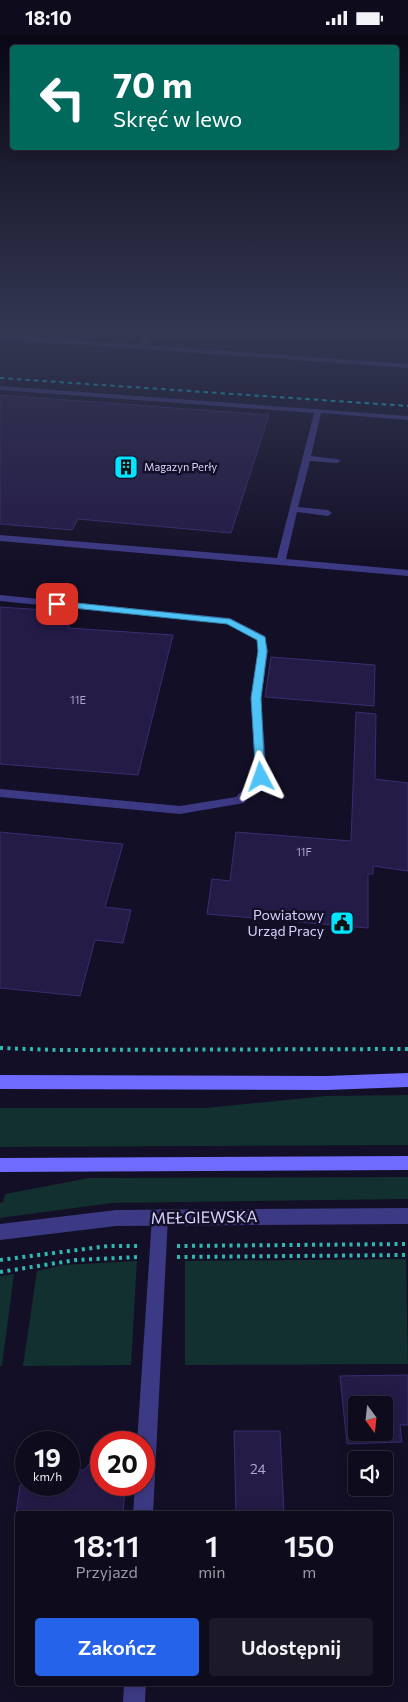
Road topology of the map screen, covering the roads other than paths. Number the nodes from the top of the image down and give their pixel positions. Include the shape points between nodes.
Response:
1 (301, 410) edge
2 (318, 411) junction
3 (408, 418) edge
4 (307, 458) junction
5 (337, 461) dead end
6 (294, 509) junction
7 (328, 513) dead end
8 (0, 538) edge
9 (281, 561) junction
10 (408, 573) edge
11 (0, 598) edge
12 (0, 793) edge
13 (408, 1080) edge
14 (0, 1082) edge
15 (408, 1163) edge
16 (0, 1165) edge
17 (408, 1216) edge
18 (160, 1217) junction
19 (0, 1232) edge
20 (144, 1511) edge
21 (135, 1686) edge
22 (134, 1702) edge

1 - 2 street
2 - 3 street
2 - 4 street
4 - 5 street
4 - 6 street
6 - 7 street
6 - 9 street
8 - 9 street
9 - 10 street
11 - 12 street via 230,621 262,639 263,651 256,698 261,777 240,800 180,810
13 - 14 main road via 326,1083
15 - 16 main road
17 - 18 street, MEŁGIEWSKA
18 - 19 street, MEŁGIEWSKA via 76,1221
18 - 20 street
21 - 22 street

